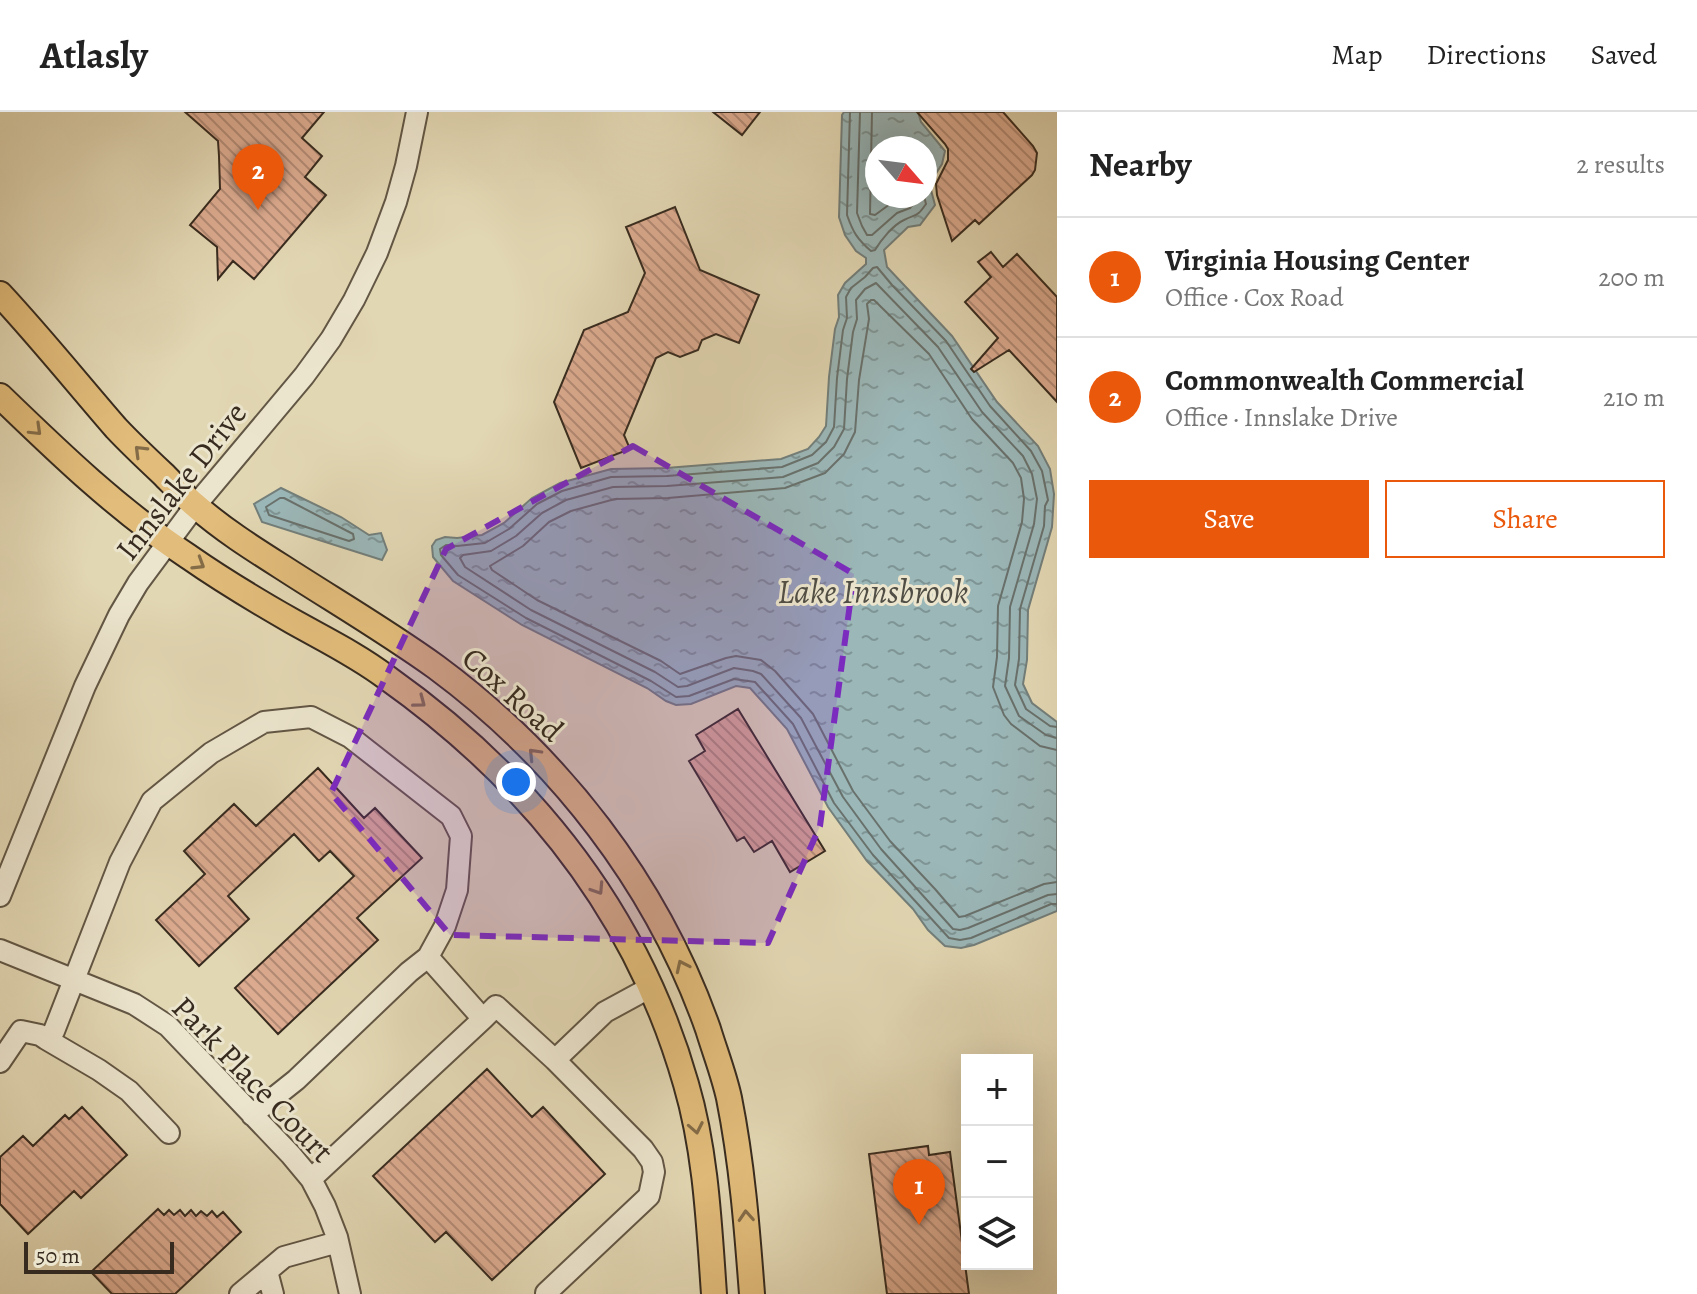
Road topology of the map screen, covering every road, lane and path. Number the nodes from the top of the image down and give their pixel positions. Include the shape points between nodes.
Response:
1 (417, 112) edge
2 (0, 294) edge
3 (0, 396) edge
4 (195, 506) junction
5 (168, 543) junction
6 (0, 896) edge
7 (0, 950) edge
8 (428, 957) junction
9 (74, 980) junction
10 (651, 987) junction
11 (483, 1019) junction
12 (46, 1039) junction
13 (555, 1060) junction
14 (0, 1062) edge
15 (252, 1115) junction
16 (169, 1133) dead end
17 (311, 1179) junction
18 (338, 1242) junction
19 (267, 1271) junction
20 (240, 1294) edge
21 (273, 1294) edge
22 (350, 1294) edge
23 (546, 1294) edge
24 (566, 1294) edge
25 (714, 1294) edge
26 (752, 1294) edge

1 - 4 street, Innslake Drive via 396,202 354,300 304,376
4 -> 2 main road, Cox Road via 118,430
3 -> 5 main road, Cox Road via 95,485
4 - 5 street, Innslake Drive
26 -> 4 main road, Cox Road via 745,1202 728,1095 695,994 630,871 561,782 461,687
5 - 6 street, Innslake Drive via 100,650
5 -> 10 main road, Cox Road via 357,657 448,723 560,837 620,925
7 - 9 street, Park Place Court
8 - 9 street via 457,890 461,836 451,816 426,796 350,737 311,717 264,722 211,753 152,801 120,862
8 - 11 street
8 - 15 street
9 - 12 street via 59,1024
9 - 15 street, Park Place Court via 134,1004 168,1026
10 - 13 street via 605,1012
10 -> 25 main road, Cox Road via 687,1085 697,1129
11 - 13 street via 496,1006
11 - 17 street
12 - 14 street via 21,1031
12 - 16 street via 129,1091
13 - 23 street via 643,1149 654,1172 649,1196
15 - 17 street, Park Place Court
17 - 18 street, Park Place Court
18 - 19 street via 284,1257
18 - 22 street, Park Place Court
19 - 20 street
19 - 21 street
23 - 24 street

